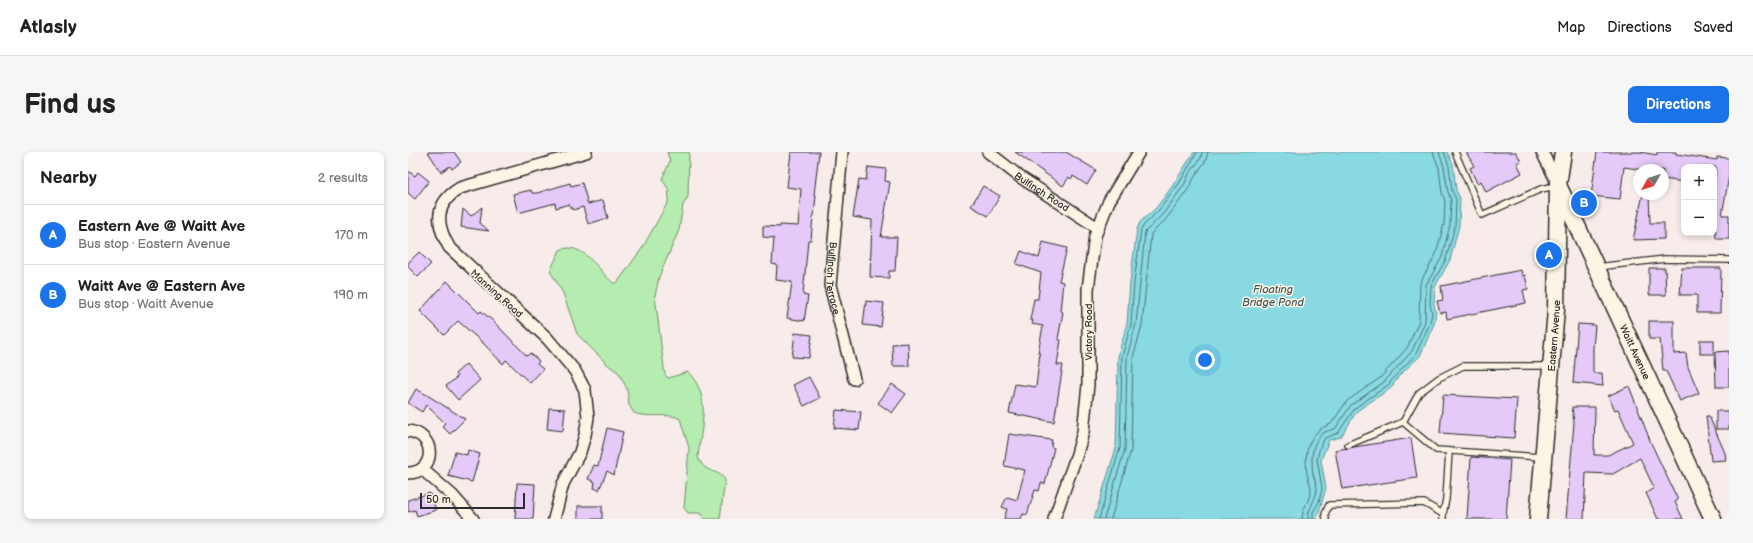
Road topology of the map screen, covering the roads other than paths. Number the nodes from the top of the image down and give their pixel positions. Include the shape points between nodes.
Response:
1 (586, 152) edge
2 (842, 152) edge
3 (988, 152) edge
4 (1139, 152) edge
5 (1455, 152) edge
6 (1542, 152) edge
7 (1563, 152) edge
8 (562, 155) edge
9 (1558, 185) junction
10 (1098, 228) junction
11 (1729, 260) edge
12 (1597, 267) junction
13 (1551, 366) junction
14 (854, 379) dead end
15 (1403, 422) junction
16 (408, 431) edge
17 (1348, 445) dead end
18 (1449, 451) junction
19 (1544, 457) junction
20 (422, 469) junction
21 (408, 473) edge
22 (1443, 516) edge
23 (473, 519) edge
24 (554, 519) edge
25 (1054, 519) edge
26 (1326, 519) edge
27 (1538, 519) edge
28 (1713, 519) edge

1 - 8 street, Manning Road
2 - 14 street, Bulfinch Terrace via 830,285
3 - 10 street, Bulfinch Road via 1026,181
4 - 10 street, Victory Road via 1120,182
5 - 9 lane via 1482,216 1541,189
6 - 9 street
7 - 9 main road, Eastern Avenue
8 - 24 street, Manning Road via 460,188 448,195 441,206 440,219 440,228 449,246 547,338 575,371 585,390 588,417 585,435 580,452 563,484
9 - 12 main road, Waitt Avenue
9 - 13 main road, Eastern Avenue via 1556,310
10 - 25 street, Victory Road via 1092,251 1088,289 1088,385 1083,432
11 - 12 lane via 1665,259
12 - 28 main road, Waitt Avenue
13 - 15 lane via 1463,366 1439,378 1419,394
13 - 19 main road, Eastern Avenue
15 - 17 lane
15 - 18 lane via 1436,450
16 - 20 street via 424,437 429,448 429,460
18 - 19 lane
18 - 22 lane
19 - 27 main road, Eastern Avenue
20 - 21 street
20 - 23 street via 453,496
22 - 26 lane via 1424,503 1329,505 1325,514

